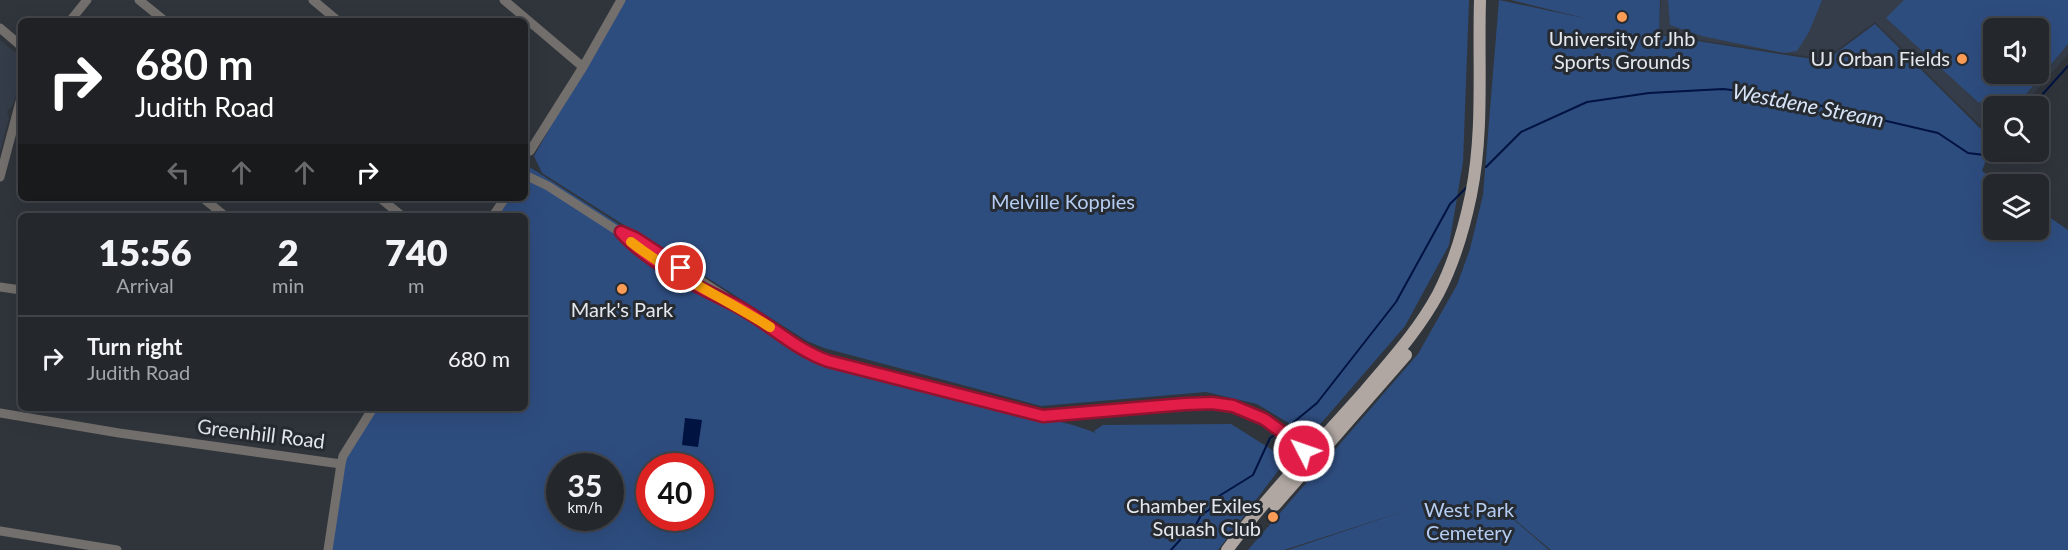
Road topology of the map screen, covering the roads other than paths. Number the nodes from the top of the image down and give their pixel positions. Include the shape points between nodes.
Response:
1 (87, 0) edge
2 (139, 0) edge
3 (313, 0) edge
4 (504, 0) edge
5 (621, 0) edge
6 (1480, 0) edge
7 (1487, 0) edge
8 (72, 18) edge
9 (161, 18) edge
10 (334, 18) edge
11 (525, 18) edge
12 (528, 20) edge
13 (0, 28) edge
14 (18, 43) edge
15 (583, 67) junction
16 (18, 109) edge
17 (530, 151) dead end
18 (528, 176) edge
19 (0, 177) edge
20 (207, 201) edge
21 (384, 201) edge
22 (221, 213) edge
23 (398, 213) edge
24 (0, 287) edge
25 (18, 290) edge
26 (371, 411) edge
27 (0, 412) edge
28 (1285, 434) junction
29 (1323, 438) junction
30 (1311, 458) junction
31 (340, 464) junction
32 (1291, 473) junction
33 (0, 531) edge
34 (117, 550) edge
35 (328, 550) edge
36 (1227, 550) edge
37 (1236, 550) edge

1 - 8 street
2 - 9 street
3 - 10 street
4 - 11 street
5 - 15 street
6 - 29 main road via 1477,147 1471,194 1455,254 1437,295 1409,339
7 - 30 main road via 1481,165 1457,270 1442,303 1411,350
12 - 15 street
13 - 14 street
15 - 17 street
16 - 19 street
18 - 28 street via 621,232 672,271 824,360 1038,416 1212,403 1252,412
20 - 22 street
21 - 23 street
24 - 25 street
26 - 31 street
27 - 31 street, Greenhill Road
28 - 29 main road via 1309,440
28 - 30 street
28 - 32 main road via 1294,454
29 - 30 main road
30 - 32 main road
30 - 37 main road
31 - 35 street
32 - 36 main road
33 - 34 street

